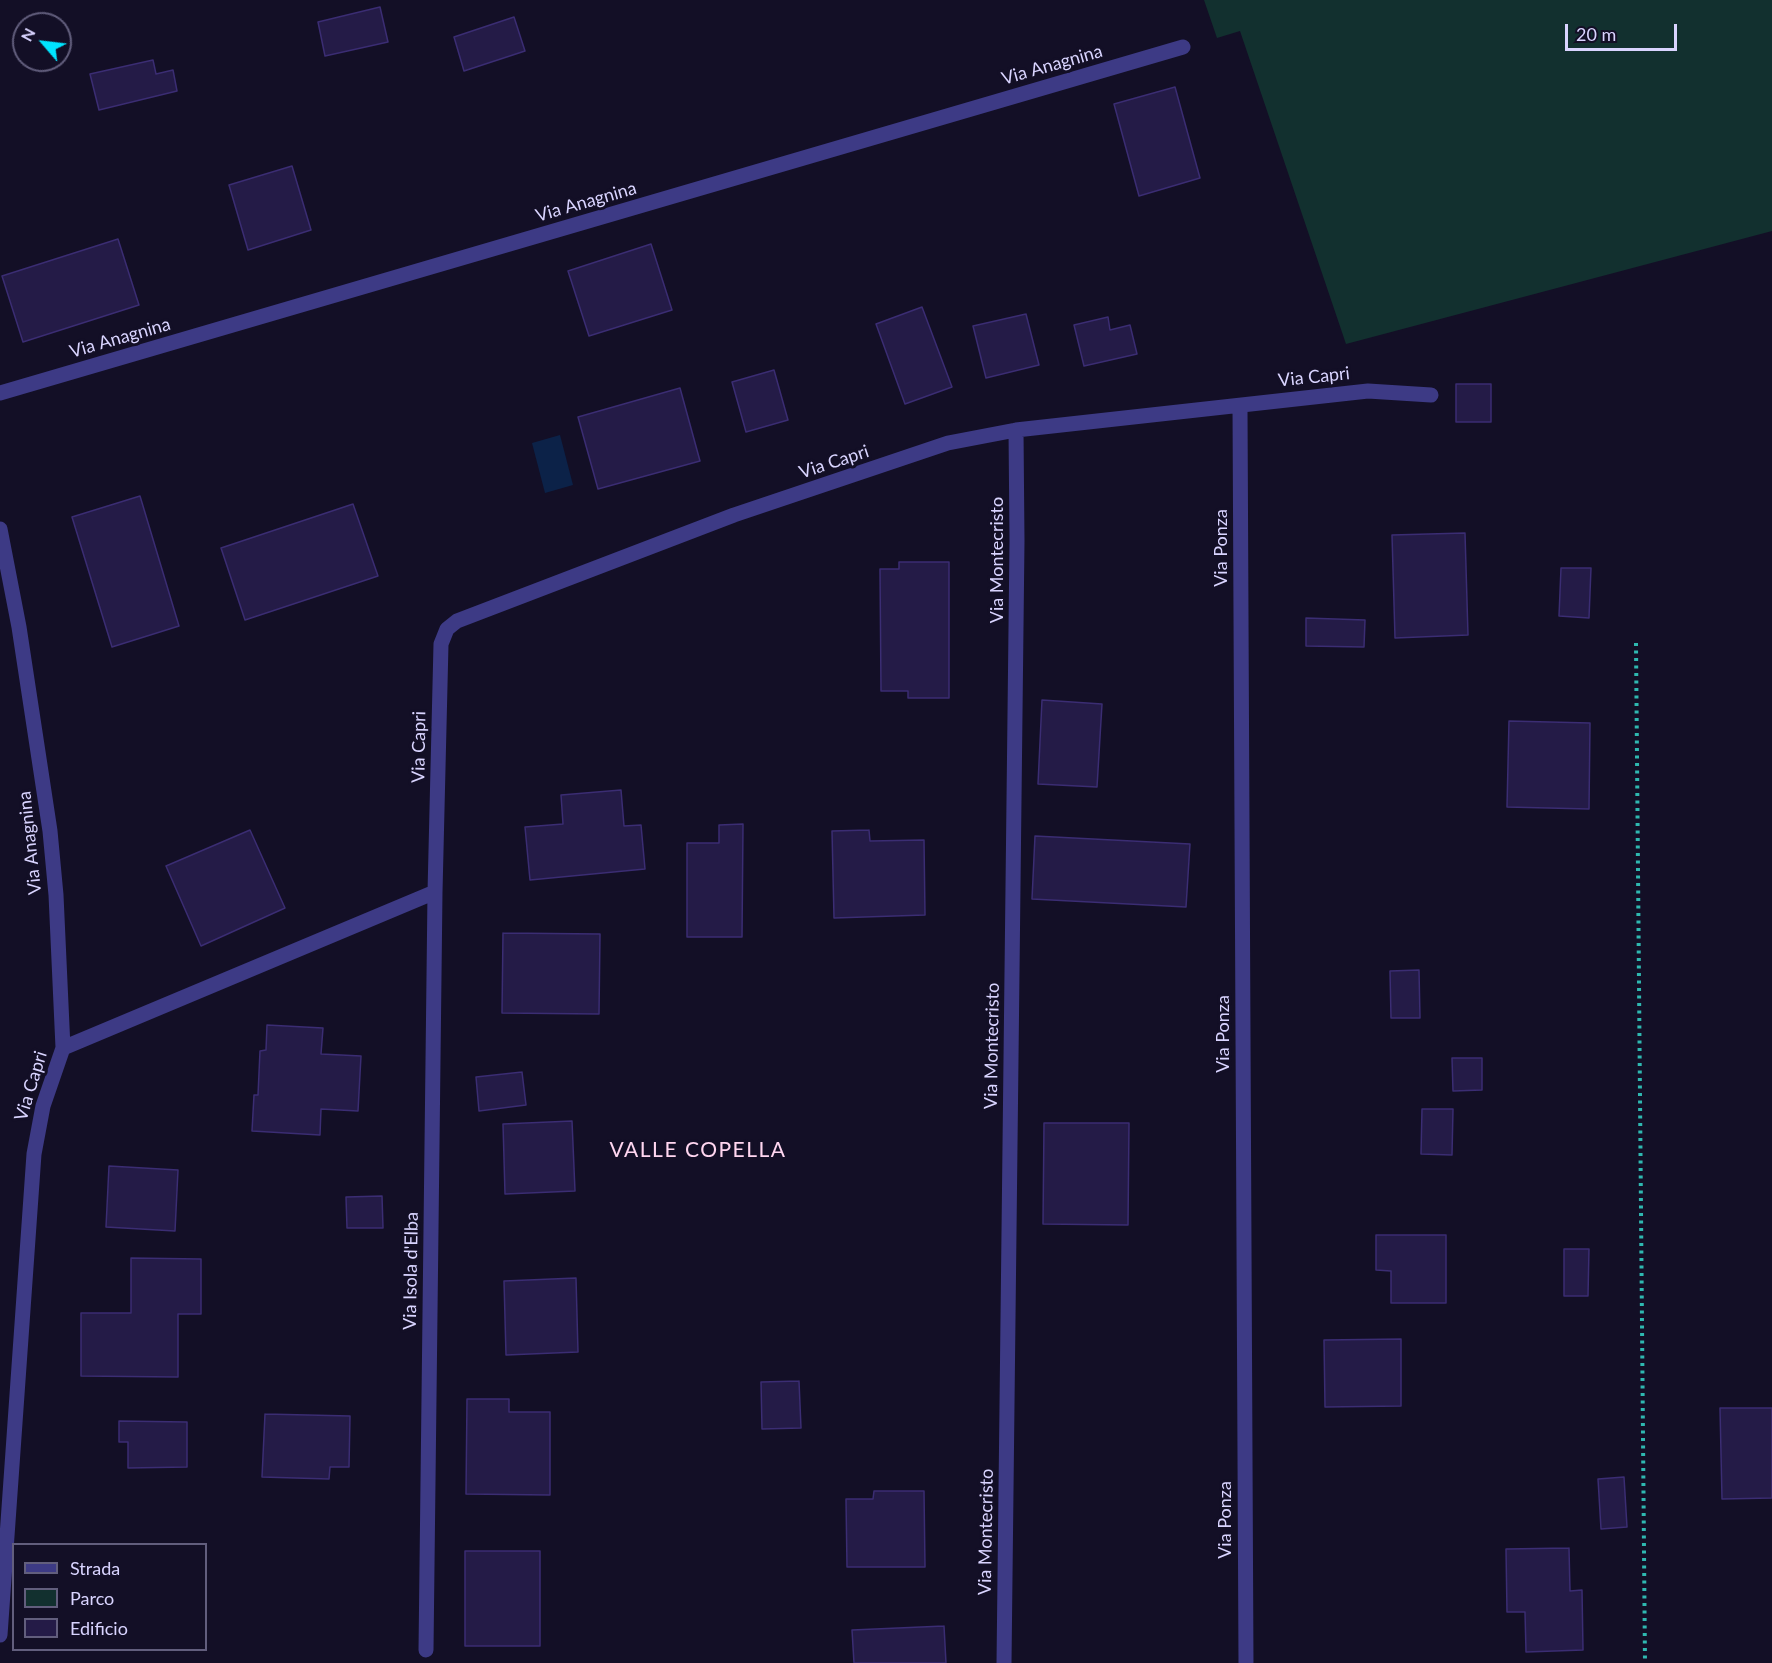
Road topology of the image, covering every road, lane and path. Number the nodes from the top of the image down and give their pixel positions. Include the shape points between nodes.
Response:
1 (1183, 47) dead end
2 (0, 393) edge
3 (1431, 395) dead end
4 (1239, 406) junction
5 (1016, 430) junction
6 (0, 529) edge
7 (1636, 644) dead end
8 (435, 892) junction
9 (63, 1048) junction
10 (0, 1635) edge
11 (426, 1650) dead end
12 (1004, 1663) edge
13 (1246, 1663) edge
14 (1645, 1663) edge

1 - 2 street, Via Anagnina
3 - 4 street, Via Capri via 1368,391
4 - 5 street, Via Capri
4 - 13 street, Via Ponza
5 - 8 street, Via Capri via 948,443 734,515 451,625 441,644
5 - 12 street, Via Montecristo
6 - 9 street, Via Anagnina via 48,821
7 - 14 path
8 - 9 street, Via Capri
8 - 11 street, Via Isola d'Elba
9 - 10 street, Via Capri via 43,1106 34,1154

